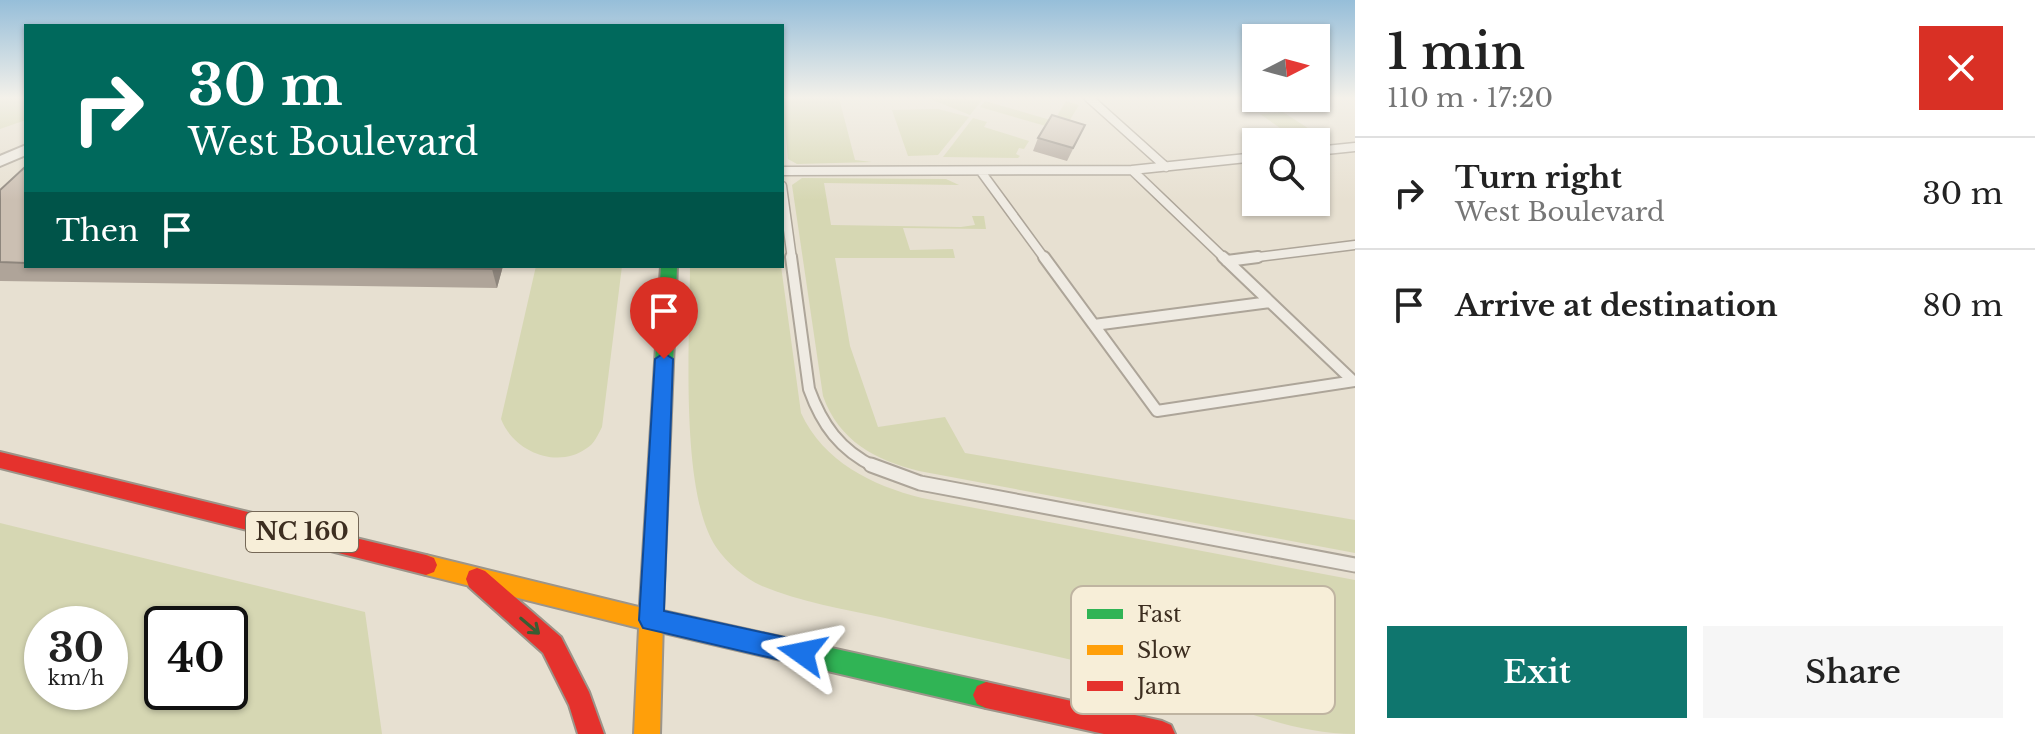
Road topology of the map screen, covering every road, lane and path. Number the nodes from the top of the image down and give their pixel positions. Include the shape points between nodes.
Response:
1 (1127, 132) edge
2 (1355, 147) edge
3 (24, 150) edge
4 (1330, 150) edge
5 (1242, 159) edge
6 (0, 162) edge
7 (1166, 167) junction
8 (1132, 170) junction
9 (784, 171) edge
10 (982, 173) junction
11 (784, 201) edge
12 (1355, 245) edge
13 (1227, 261) junction
14 (669, 268) edge
15 (1270, 302) junction
16 (1094, 325) junction
17 (1354, 381) edge
18 (0, 460) edge
19 (1355, 565) edge
20 (471, 574) junction
21 (651, 620) junction
22 (1071, 714) edge
23 (1072, 714) edge
24 (591, 734) edge
25 (647, 734) edge
26 (1162, 734) edge

1 - 7 lane
2 - 4 lane
3 - 6 street
5 - 7 lane
7 - 8 lane
8 - 10 lane
8 - 13 lane
9 - 10 lane
10 - 16 lane
11 - 19 lane via 809,389 816,413 832,437 855,458 920,483
12 - 13 lane
13 - 15 lane
14 - 21 main road
15 - 16 lane
15 - 17 lane
16 - 17 lane via 1157,411
18 - 20 main road, NC 160
20 - 21 main road, NC 160
20 -> 24 main road via 552,645
21 - 22 main road
21 - 25 main road
23 - 26 main road

